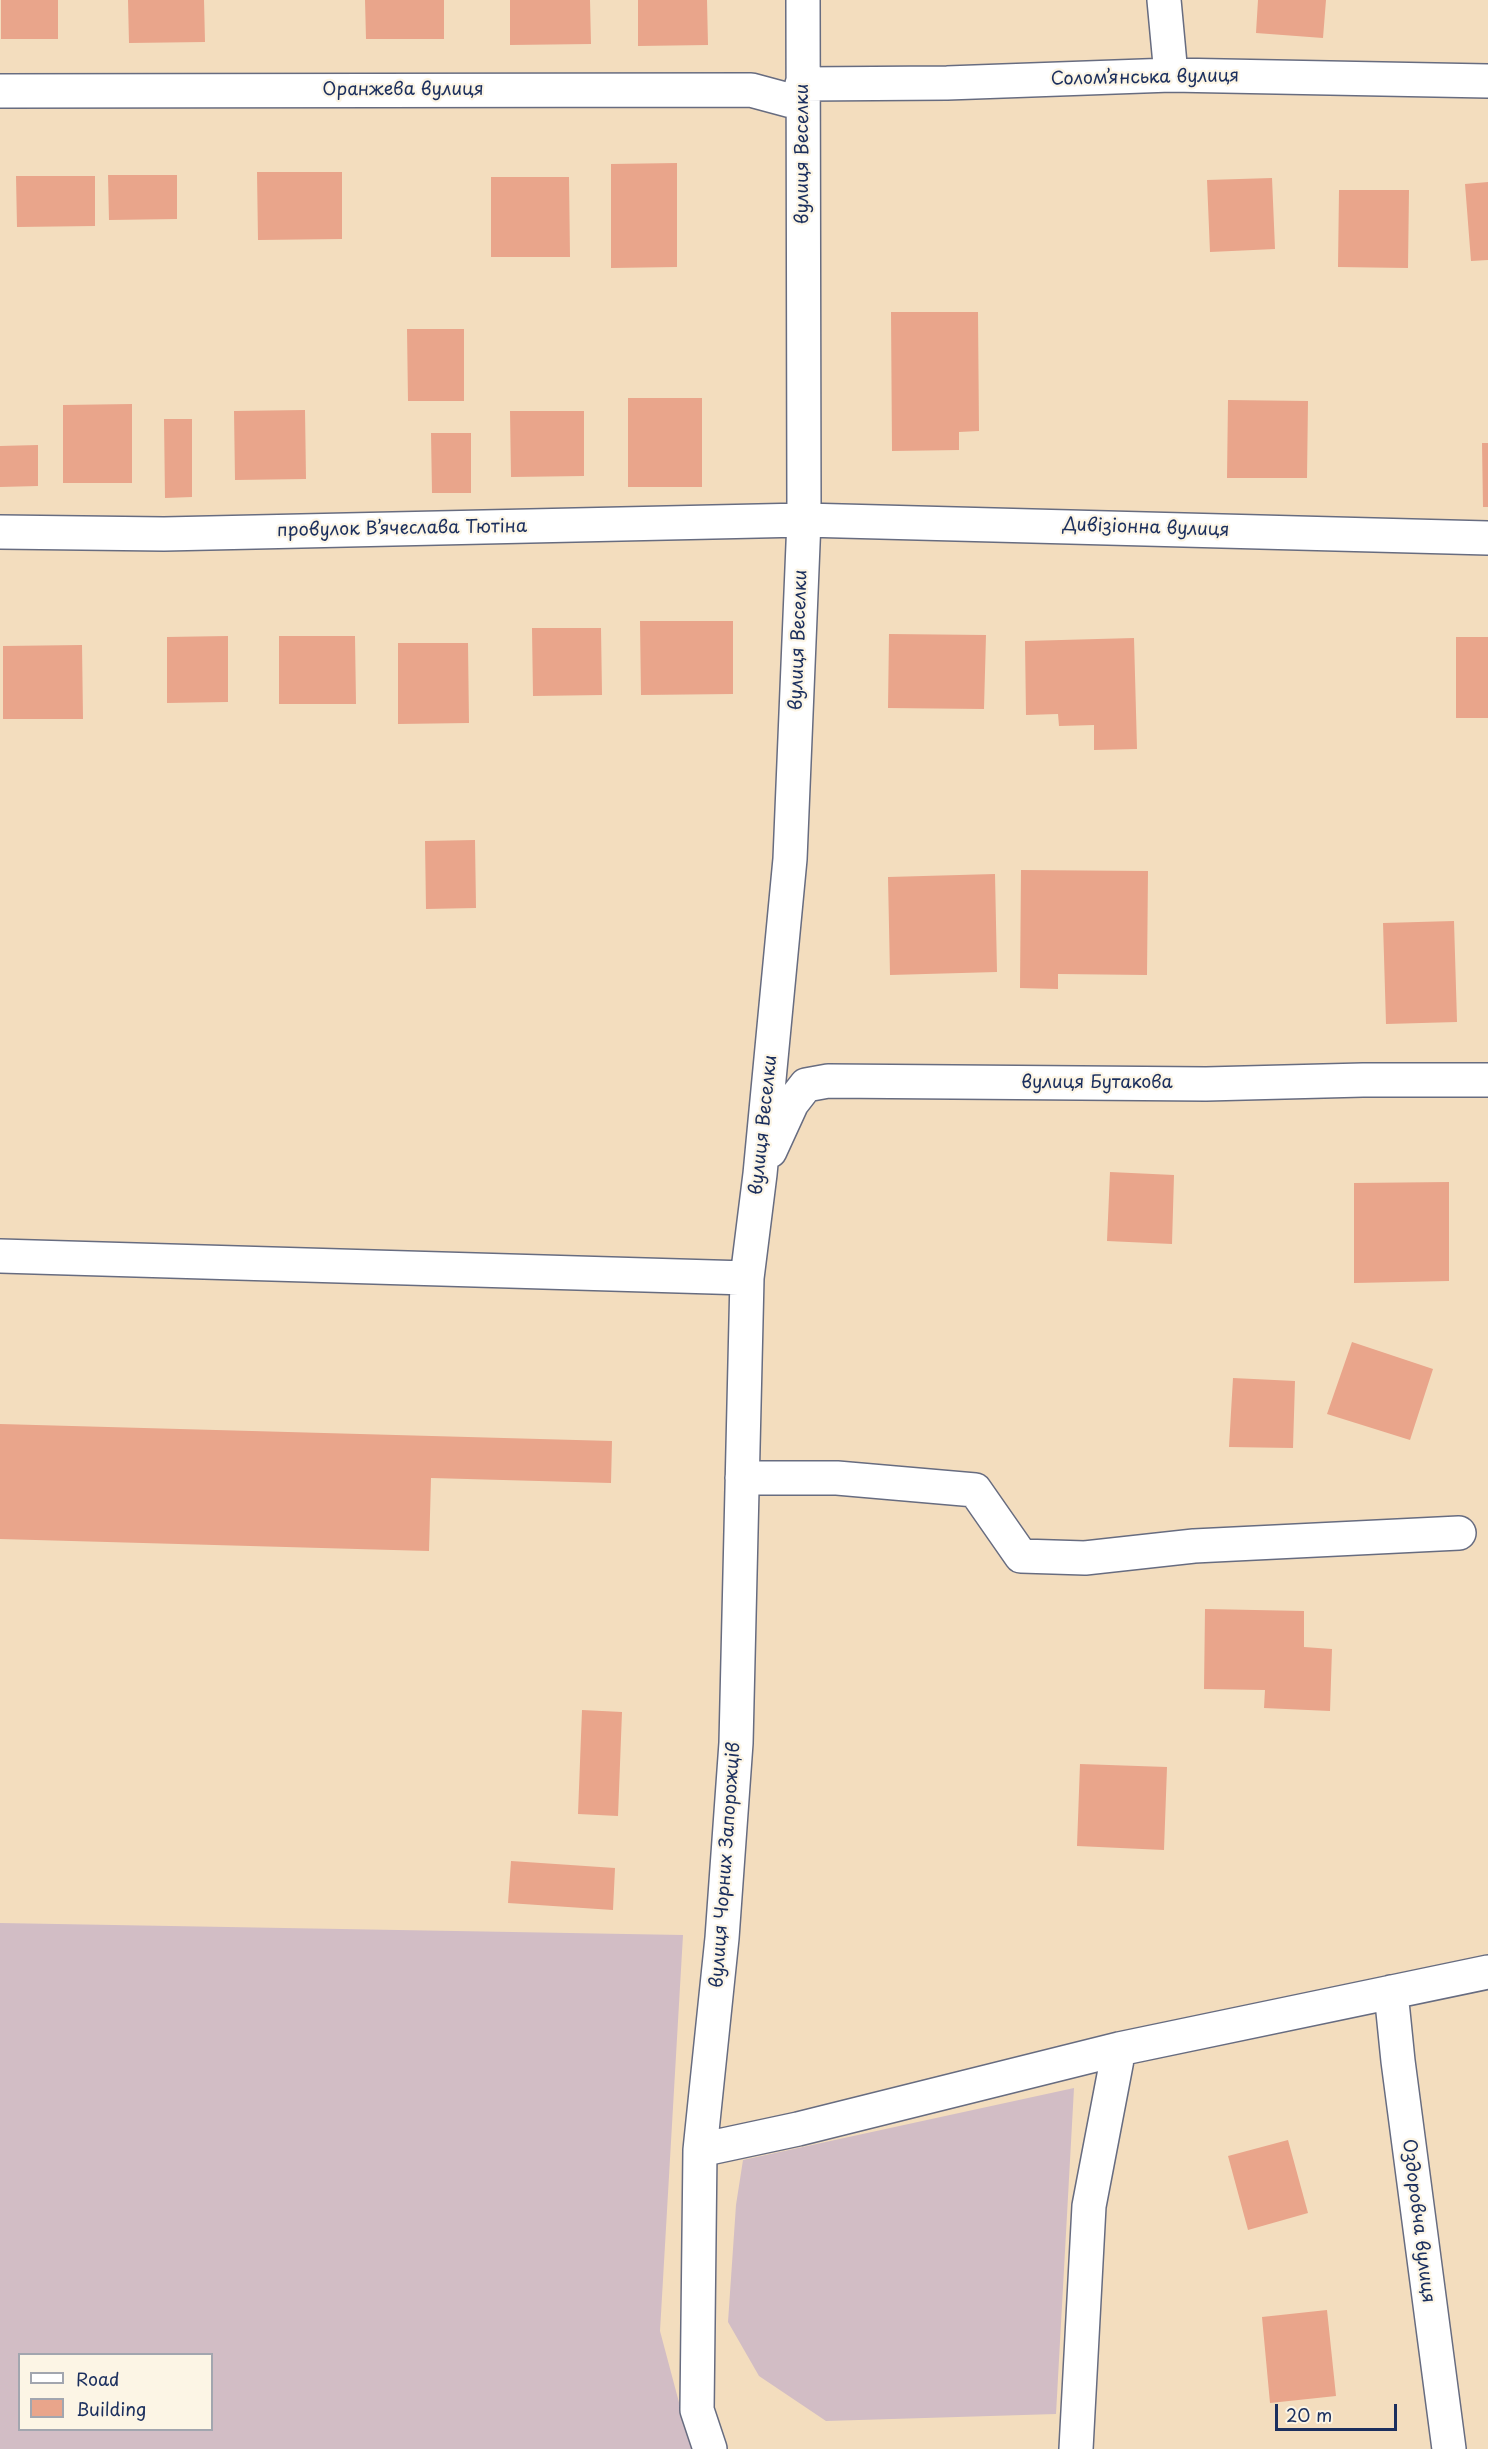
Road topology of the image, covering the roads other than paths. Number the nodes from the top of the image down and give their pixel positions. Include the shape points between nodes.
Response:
1 (803, 0) edge
2 (1164, 0) edge
3 (1171, 75) junction
4 (1488, 81) edge
5 (0, 91) edge
6 (803, 94) junction
7 (804, 520) junction
8 (0, 532) edge
9 (1488, 538) edge
10 (1488, 1080) edge
11 (760, 1174) junction
12 (0, 1256) edge
13 (747, 1278) junction
14 (742, 1478) junction
15 (1459, 1533) dead end
16 (1488, 1972) edge
17 (1391, 1992) junction
18 (1119, 2049) junction
19 (700, 2150) junction
20 (710, 2449) edge
21 (1076, 2449) edge
22 (1449, 2449) edge

1 - 6 street, вулиця Веселки
2 - 3 street
3 - 4 street, Соломʼянська вулиця
3 - 6 street, Соломʼянська вулиця via 947,83
5 - 6 street, Оранжева вулиця via 751,90
6 - 7 street, вулиця Веселки
7 - 8 street, провулок Вʼячеслава Тютіна via 164,534
7 - 9 street, Дивізіонна вулиця
7 - 11 street, вулиця Веселки via 790,859
10 - 11 street, вулиця Бутакова via 1206,1084 828,1081 806,1085 792,1104
11 - 13 street, вулиця Веселки
12 - 13 street
13 - 14 street, вулиця Чорних Запорожців
14 - 15 street via 837,1478 975,1490 1021,1556 1085,1558 1194,1546
14 - 19 street, вулиця Чорних Запорожців via 736,1743 722,1938
16 - 17 street
17 - 18 street
17 - 22 street, Оздоровча вулиця
18 - 19 street
18 - 21 street via 1089,2206
19 - 20 street, вулиця Чорних Запорожців via 697,2409

